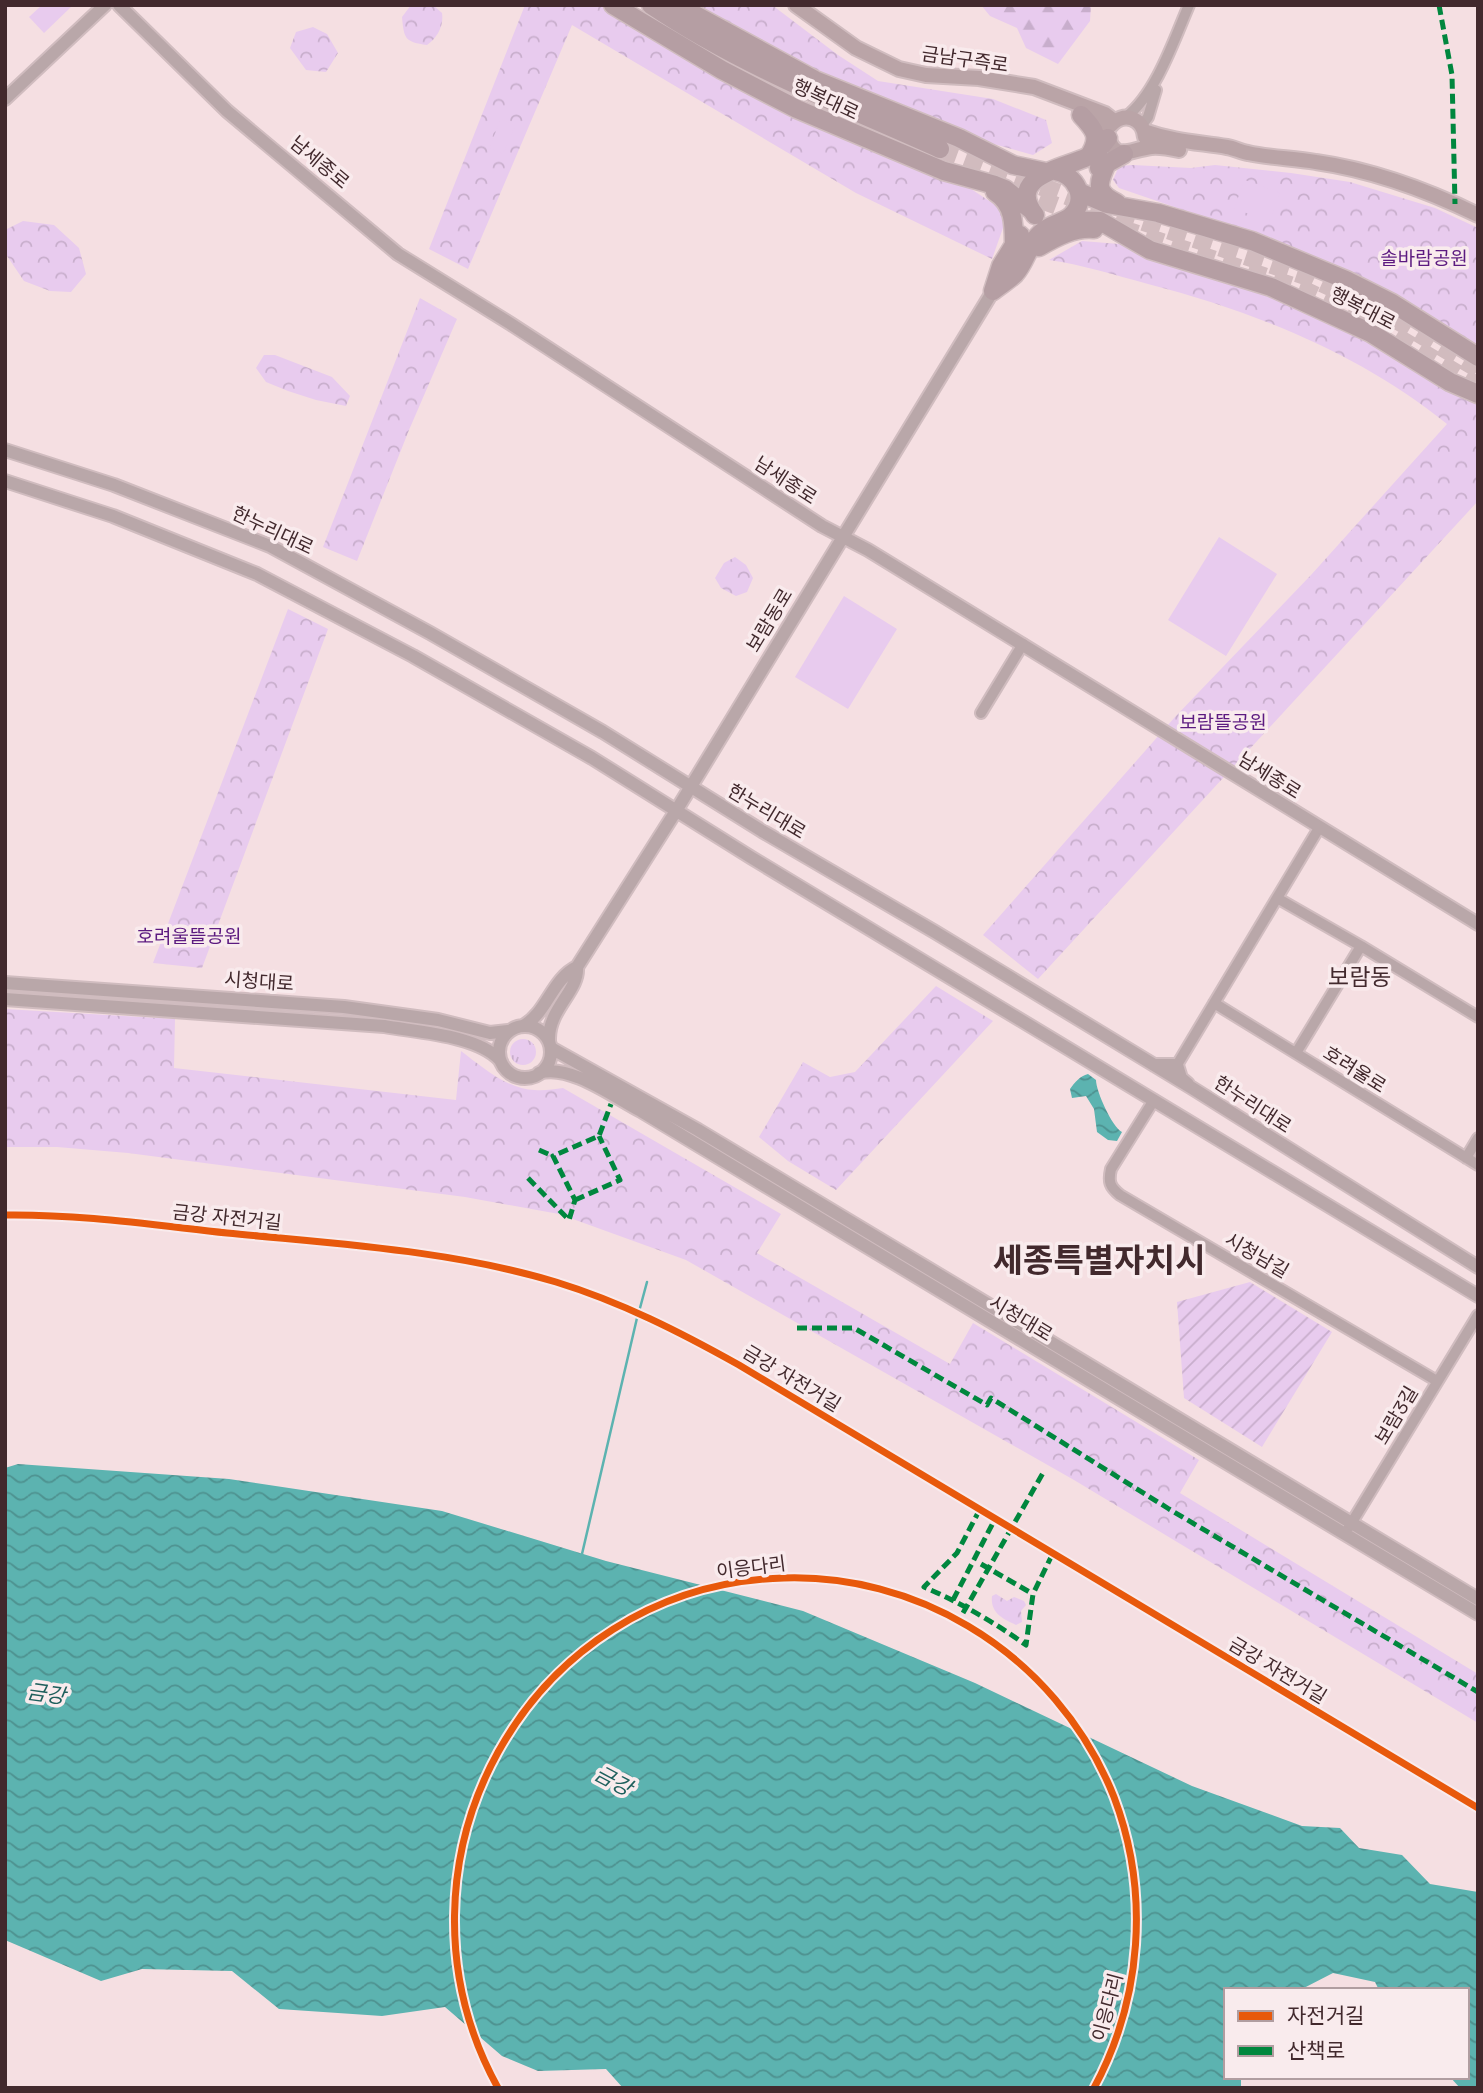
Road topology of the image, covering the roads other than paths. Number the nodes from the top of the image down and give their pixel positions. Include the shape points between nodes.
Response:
1 (105, 5) edge
2 (118, 5) edge
3 (613, 5) edge
4 (626, 5) edge
5 (651, 5) edge
6 (677, 5) edge
7 (796, 5) edge
8 (1189, 5) edge
9 (1161, 70) junction
10 (1021, 87) junction
11 (5, 99) edge
12 (1081, 115) junction
13 (1116, 125) junction
14 (1143, 128) junction
15 (959, 138) junction
16 (1130, 153) junction
17 (1245, 153) junction
18 (1089, 156) junction
19 (942, 163) junction
20 (1107, 163) junction
21 (1050, 171) junction
22 (1079, 192) junction
23 (1126, 208) junction
24 (1030, 209) junction
25 (1158, 213) junction
26 (1478, 215) edge
27 (1062, 221) junction
28 (1021, 249) junction
29 (1150, 250) junction
30 (993, 291) joint
31 (1478, 357) edge
32 (1478, 394) edge
33 (5, 450) edge
34 (5, 481) edge
35 (845, 536) junction
36 (1023, 645) junction
37 (981, 713) dead end
38 (690, 787) junction
39 (676, 811) junction
40 (1319, 828) junction
41 (1277, 898) junction
42 (1478, 924) edge
43 (1361, 946) junction
44 (577, 967) junction
45 (5, 983) edge
46 (5, 999) edge
47 (1214, 1003) junction
48 (1478, 1017) edge
49 (523, 1026) junction
50 (508, 1031) junction
51 (550, 1044) junction
52 (1296, 1053) junction
53 (500, 1060) junction
54 (1150, 1065) junction
55 (1177, 1065) junction
56 (539, 1073) junction
57 (1192, 1088) junction
58 (1154, 1100) junction
59 (1478, 1138) edge
60 (1466, 1158) junction
61 (1478, 1165) edge
62 (1475, 1264) edge
63 (1478, 1296) edge
64 (1478, 1315) edge
65 (1437, 1381) junction
66 (1348, 1528) junction
67 (1478, 1599) edge
68 (1478, 1614) edge

1 - 11 street
2 - 35 street, 남세종로 via 227,111 398,254 822,526
3 - 19 highway, 행복대로 via 797,109
4 - 19 highway via 733,67
5 - 19 highway
6 - 15 highway, 행복대로 via 815,80
7 - 10 main road, 금남구즉로 via 856,48 899,69
8 - 9 street
9 - 13 street via 1139,107
9 - 14 street
10 - 12 main road, 금남구즉로 via 1026,94
10 - 13 main road, 금남구즉로 via 1105,114
12 - 13 main road, 금남구즉로 via 1105,128
12 - 18 highway via 1096,138
13 - 14 main road via 1138,121
13 - 16 main road via 1113,149
13 - 18 highway
14 - 16 main road via 1143,143
14 - 17 main road via 1177,142 1230,147
15 - 19 highway via 963,155 957,166
15 - 21 highway, 행복대로 via 1013,164
16 - 17 main road via 1152,147 1236,158
16 - 20 highway
17 - 26 main road via 1354,170 1409,185
18 - 21 highway
19 - 24 highway, 행복대로 via 995,185
19 - 28 highway via 1003,197
20 - 22 highway
20 - 23 highway via 1099,180 1101,191
21 - 22 highway via 1071,177
21 - 24 highway via 1031,182
22 - 23 highway, 행복대로
22 - 27 highway via 1077,208
23 - 25 highway, 행복대로
24 - 27 highway via 1042,220
24 - 28 highway
25 - 29 highway via 1146,218 1140,229
25 - 31 highway, 행복대로 via 1252,241 1346,280
27 - 28 highway
27 - 29 highway, 행복대로 via 1100,221
28 - 29 highway via 1087,228
28 - 30 highway via 1016,273
29 - 32 highway, 행복대로 via 1271,288 1328,313
30 - 35 street, 보람동로
33 - 38 street, 한누리대로 via 114,485 270,546 603,732
34 - 39 street via 113,516 257,574 413,656
35 - 36 street, 남세종로
35 - 38 street, 보람동로
36 - 37 street
36 - 40 street, 남세종로
38 - 39 street, 보람동로
38 - 54 street, 한누리대로
39 - 44 street, 보람동로
39 - 58 street
40 - 41 street
40 - 42 street, 남세종로
41 - 43 street
41 - 47 street
43 - 48 street
43 - 52 street
44 - 49 street via 568,971 533,1020
44 - 51 street via 578,976 548,1028
45 - 50 street, 시청대로 via 344,1007 490,1032
46 - 53 street, 시청대로 via 384,1026 486,1048
47 - 52 street, 호려울로
47 - 55 street
49 - 50 street
49 - 51 street via 538,1029
50 - 53 street via 500,1044
51 - 56 street via 549,1062
51 - 66 street, 시청대로 via 1239,1457
52 - 60 street, 호려울로
53 - 56 street via 516,1076
54 - 55 street
54 - 57 street, 한누리대로
55 - 57 street via 1181,1078
56 - 66 street, 시청대로 via 558,1070 641,1111 1020,1340
57 - 62 street, 한누리대로
58 - 63 street
58 - 65 street, 시청남길 via 1111,1169 1108,1181 1112,1188
59 - 60 street
60 - 61 street, 호려울로
64 - 65 street, 보람3길
65 - 66 street, 보람3길
66 - 67 street, 시청대로
66 - 68 street, 시청대로

